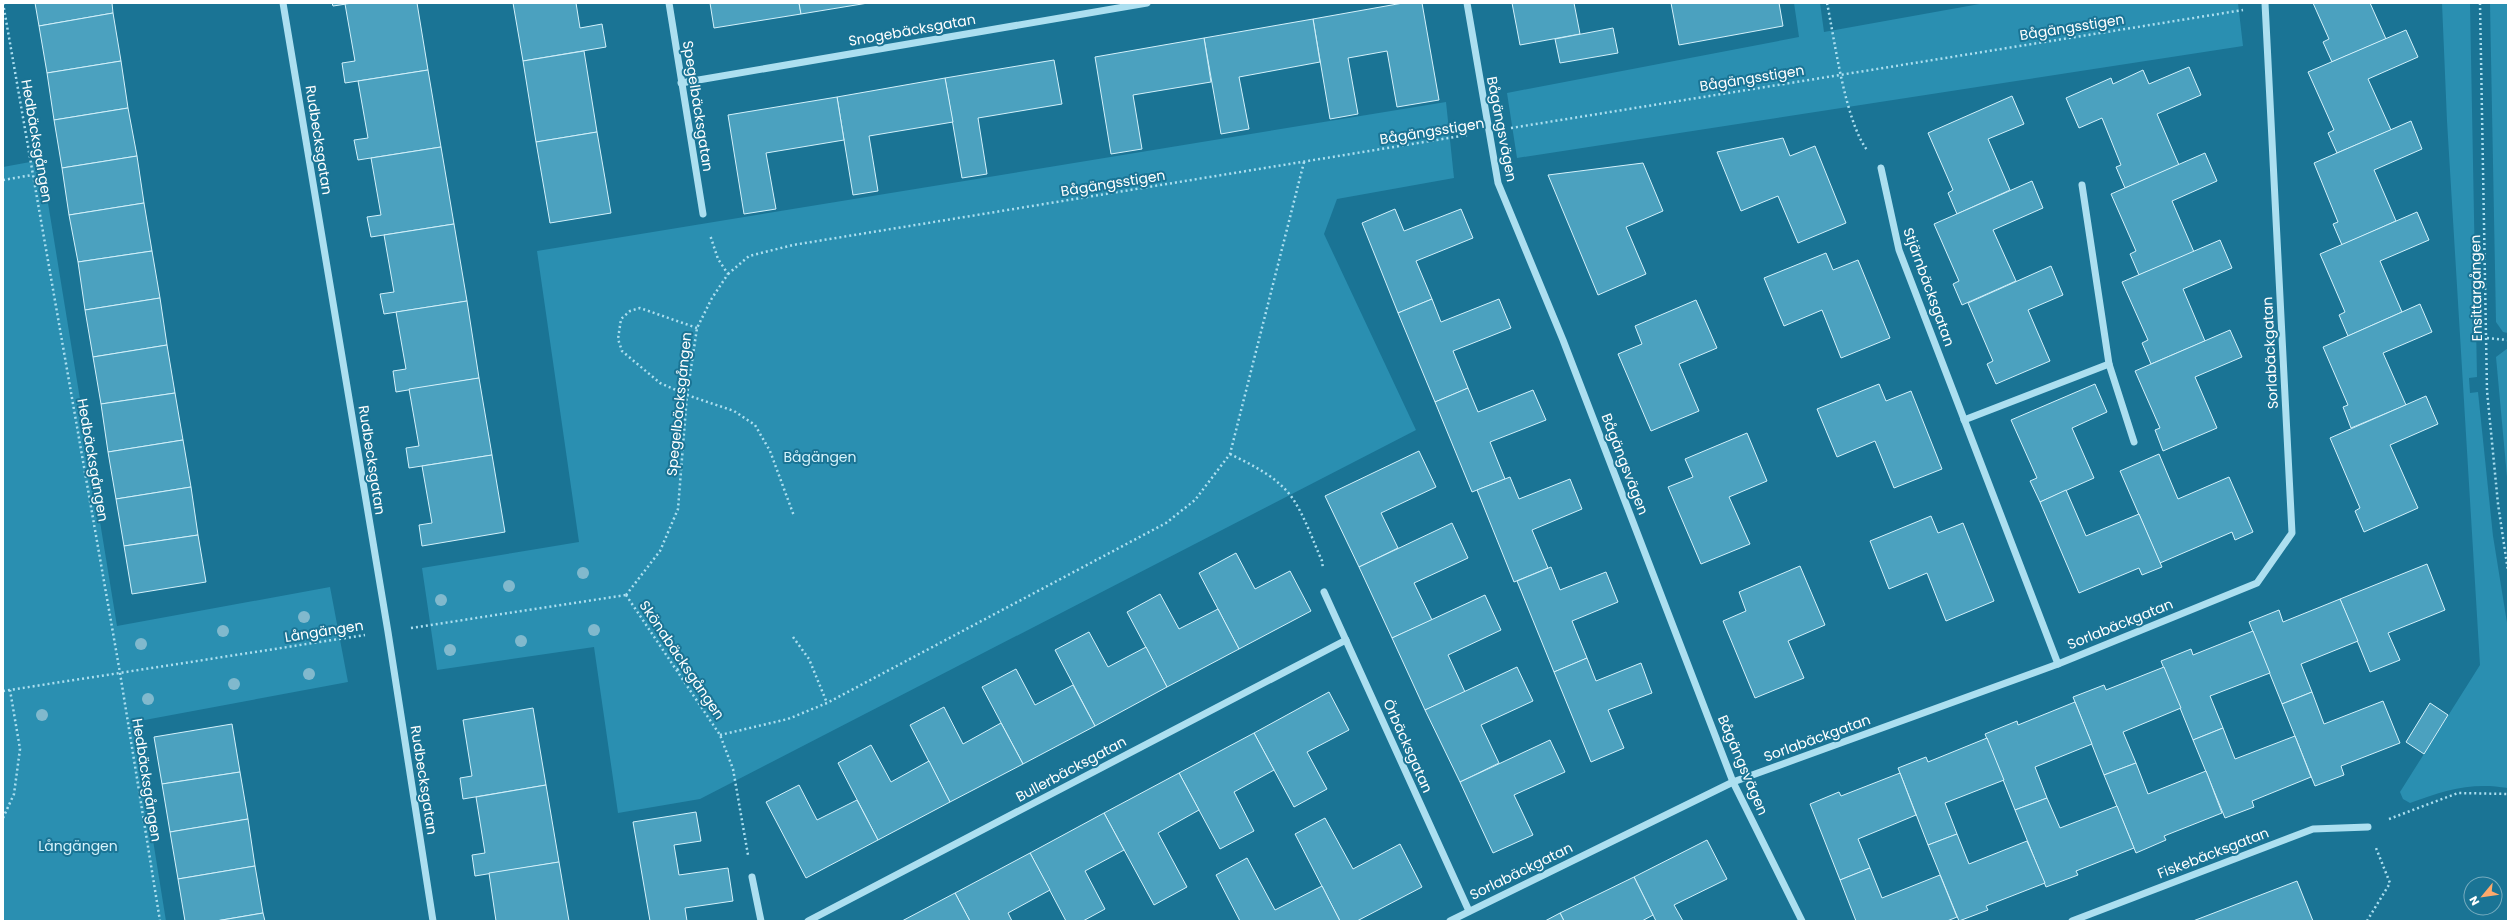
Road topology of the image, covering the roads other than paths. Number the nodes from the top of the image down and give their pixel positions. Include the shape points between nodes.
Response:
1 (283, 3) edge
2 (669, 3) edge
3 (1147, 3) edge
4 (1467, 3) edge
5 (2266, 5) edge
6 (681, 83) junction
7 (1880, 168) road end
8 (2082, 185) dead end
9 (703, 214) road end
10 (2109, 364) junction
11 (1964, 420) junction
12 (2134, 442) dead end
13 (1324, 592) road end
14 (1346, 640) junction
15 (2058, 664) junction
16 (1733, 782) junction
17 (2368, 827) road end
18 (752, 877) road end
19 (1469, 911) junction
20 (433, 921) edge
21 (762, 921) edge
22 (808, 921) edge
23 (1450, 921) edge
24 (1802, 921) edge
25 (2072, 921) edge

1 - 20 street, Rudbecksgatan via 388,632
2 - 6 street, Spegelbäcksgatan
3 - 6 street, Snogebäcksgatan
4 - 16 street, Bågängsvägen via 1498,183 1563,340
5 - 15 street, Sorlabäckgatan via 2292,533 2257,583
6 - 9 street, Spegelbäcksgatan
7 - 11 street, Stjärnbäcksgatan via 1899,250
8 - 10 street
10 - 11 street
10 - 12 street
11 - 15 street, Stjärnbäcksgatan
13 - 14 street, Örbäcksgatan
14 - 19 street, Örbäcksgatan
14 - 22 street, Bullerbäcksgatan
15 - 16 street, Sorlabäckgatan
16 - 19 street, Sorlabäckgatan
16 - 24 street, Bågängsvägen
17 - 25 street, Fiskebäcksgatan via 2313,829
18 - 21 street
19 - 23 street, Sorlabäckgatan

